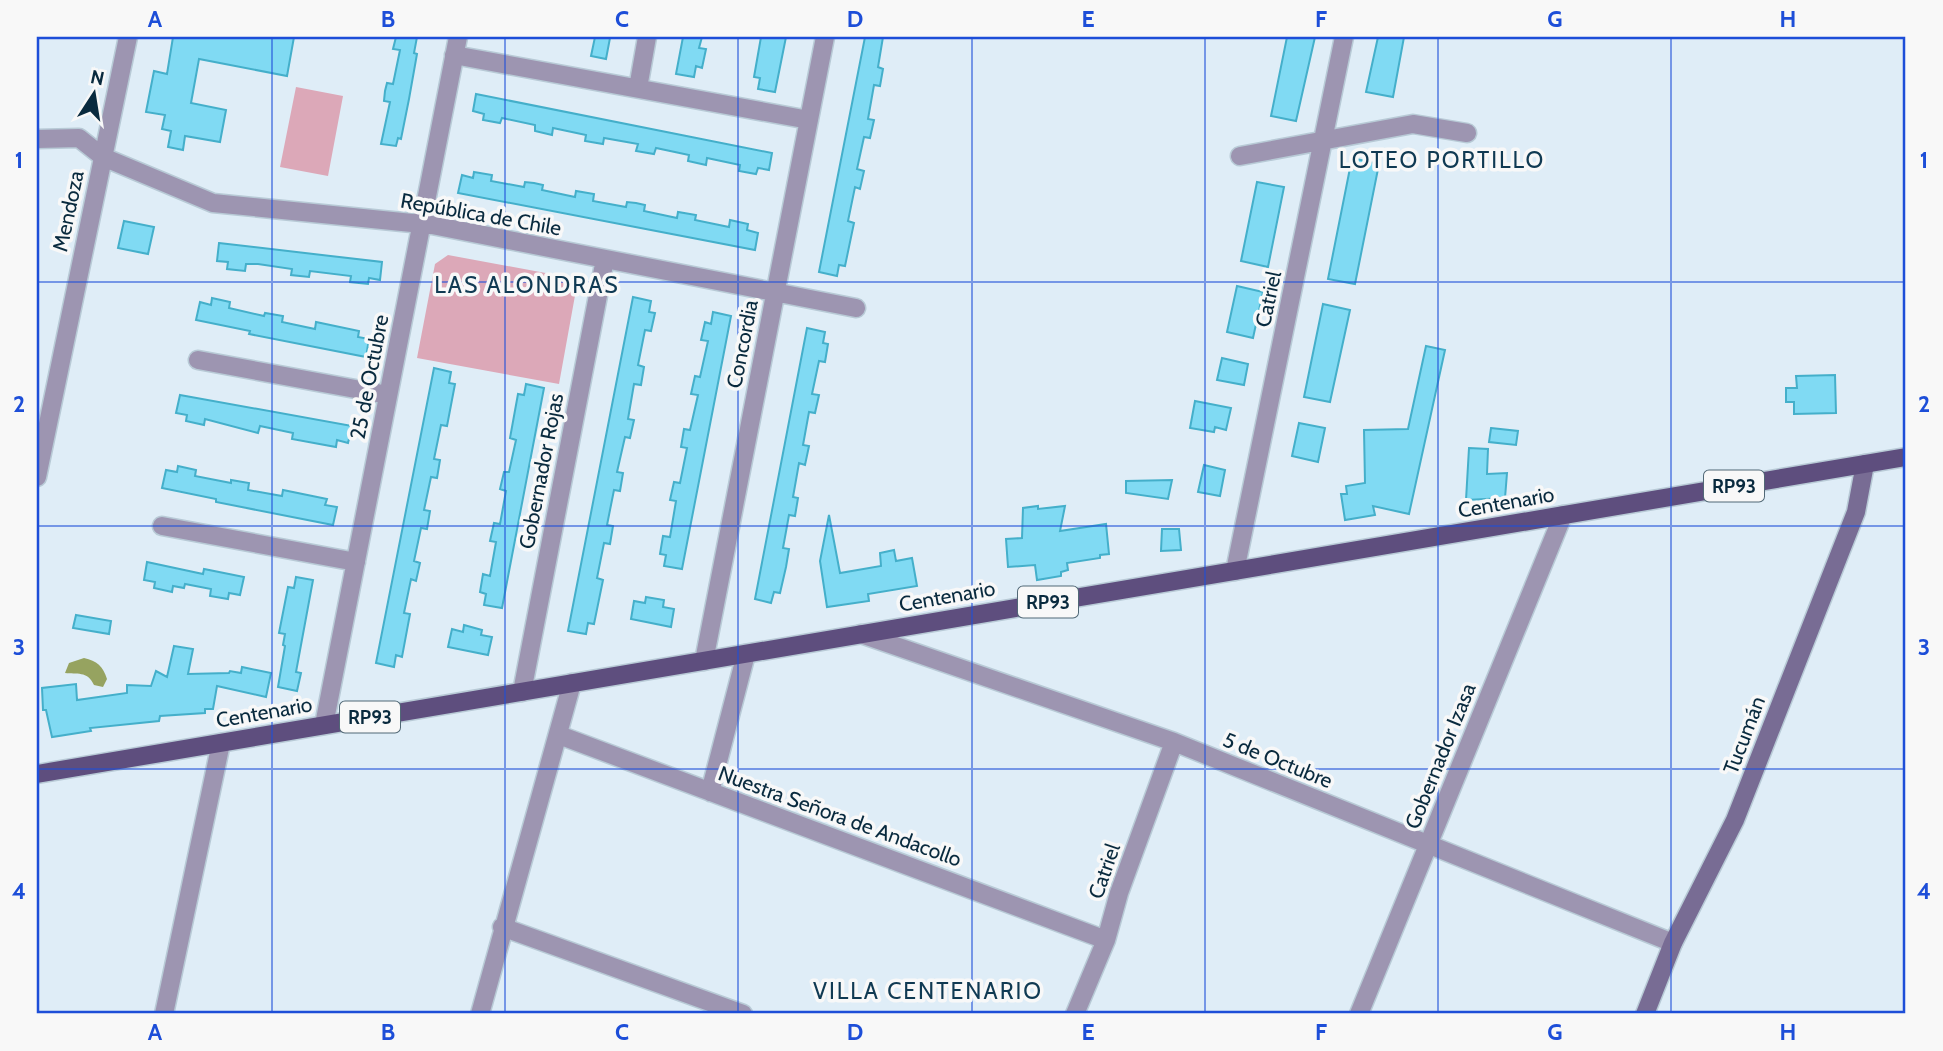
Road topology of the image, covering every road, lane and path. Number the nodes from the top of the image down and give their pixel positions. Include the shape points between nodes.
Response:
1 (128, 37) edge
2 (648, 37) edge
3 (825, 37) edge
4 (1344, 37) edge
5 (456, 46) edge
6 (638, 88) junction
7 (809, 120) junction
8 (1467, 134) dead end
9 (37, 138) edge
10 (1323, 140) junction
11 (1240, 156) dead end
12 (103, 157) junction
13 (421, 224) junction
14 (605, 259) junction
15 (775, 292) junction
16 (856, 308) dead end
17 (198, 360) dead end
18 (388, 395) junction
19 (1906, 457) edge
20 (1865, 464) junction
21 (37, 477) edge
22 (1563, 515) junction
23 (162, 526) dead end
24 (356, 562) junction
25 (1235, 570) junction
26 (861, 634) junction
27 (746, 654) junction
28 (704, 661) junction
29 (572, 683) junction
30 (522, 692) junction
31 (324, 725) junction
32 (559, 735) junction
33 (1174, 742) junction
34 (221, 743) junction
35 (37, 774) edge
36 (710, 792) junction
37 (1428, 844) junction
38 (502, 927) junction
39 (1106, 940) junction
40 (1673, 943) junction
41 (164, 1014) edge
42 (480, 1014) edge
43 (743, 1014) edge
44 (1076, 1014) edge
45 (1359, 1014) edge
46 (1645, 1014) edge

1 - 12 street, Mendoza
2 - 6 street
3 - 7 street, Concordia
4 - 10 street, Catriel
5 - 6 street
5 - 13 street, 25 de Octubre
6 - 7 street
7 - 15 street, Concordia
8 - 10 street via 1413,124
9 - 12 street, República de Chile via 79,138
10 - 11 street
10 - 25 street, Catriel
12 - 13 street, República de Chile via 213,202
12 - 21 street, Mendoza
13 - 14 street, República de Chile
13 - 18 street, 25 de Octubre
14 - 15 street, República de Chile
14 - 30 street, Gobernador Rojas
15 - 16 street, República de Chile
15 - 28 street, Concordia
17 - 18 street
18 - 24 street, 25 de Octubre
19 - 20 main road, Centenario / RP93
20 - 22 main road, Centenario / RP93
20 - 40 main road, Tucumán via 1856,512 1735,820
22 - 25 main road, Centenario / RP93
22 - 37 street, Gobernador Izasa
23 - 24 street
24 - 31 street, 25 de Octubre
25 - 26 main road, Centenario / RP93
26 - 27 main road, Centenario / RP93
26 - 33 street, 5 de Octubre
27 - 28 main road, Centenario / RP93
27 - 36 street
28 - 29 main road, Centenario / RP93
29 - 30 main road, Centenario / RP93
29 - 32 street
30 - 31 main road, Centenario / RP93
31 - 34 main road, Centenario / RP93
32 - 36 street, Nuestra Señora de Andacollo
32 - 38 street
33 - 37 street, 5 de Octubre
33 - 39 street, Catriel
34 - 35 main road, Centenario / RP93
34 - 41 street
36 - 39 street, Nuestra Señora de Andacollo
37 - 40 street, 5 de Octubre
37 - 45 street, Gobernador Izasa
38 - 42 street
38 - 43 street
39 - 44 street, Catriel
40 - 46 main road, Tucumán

